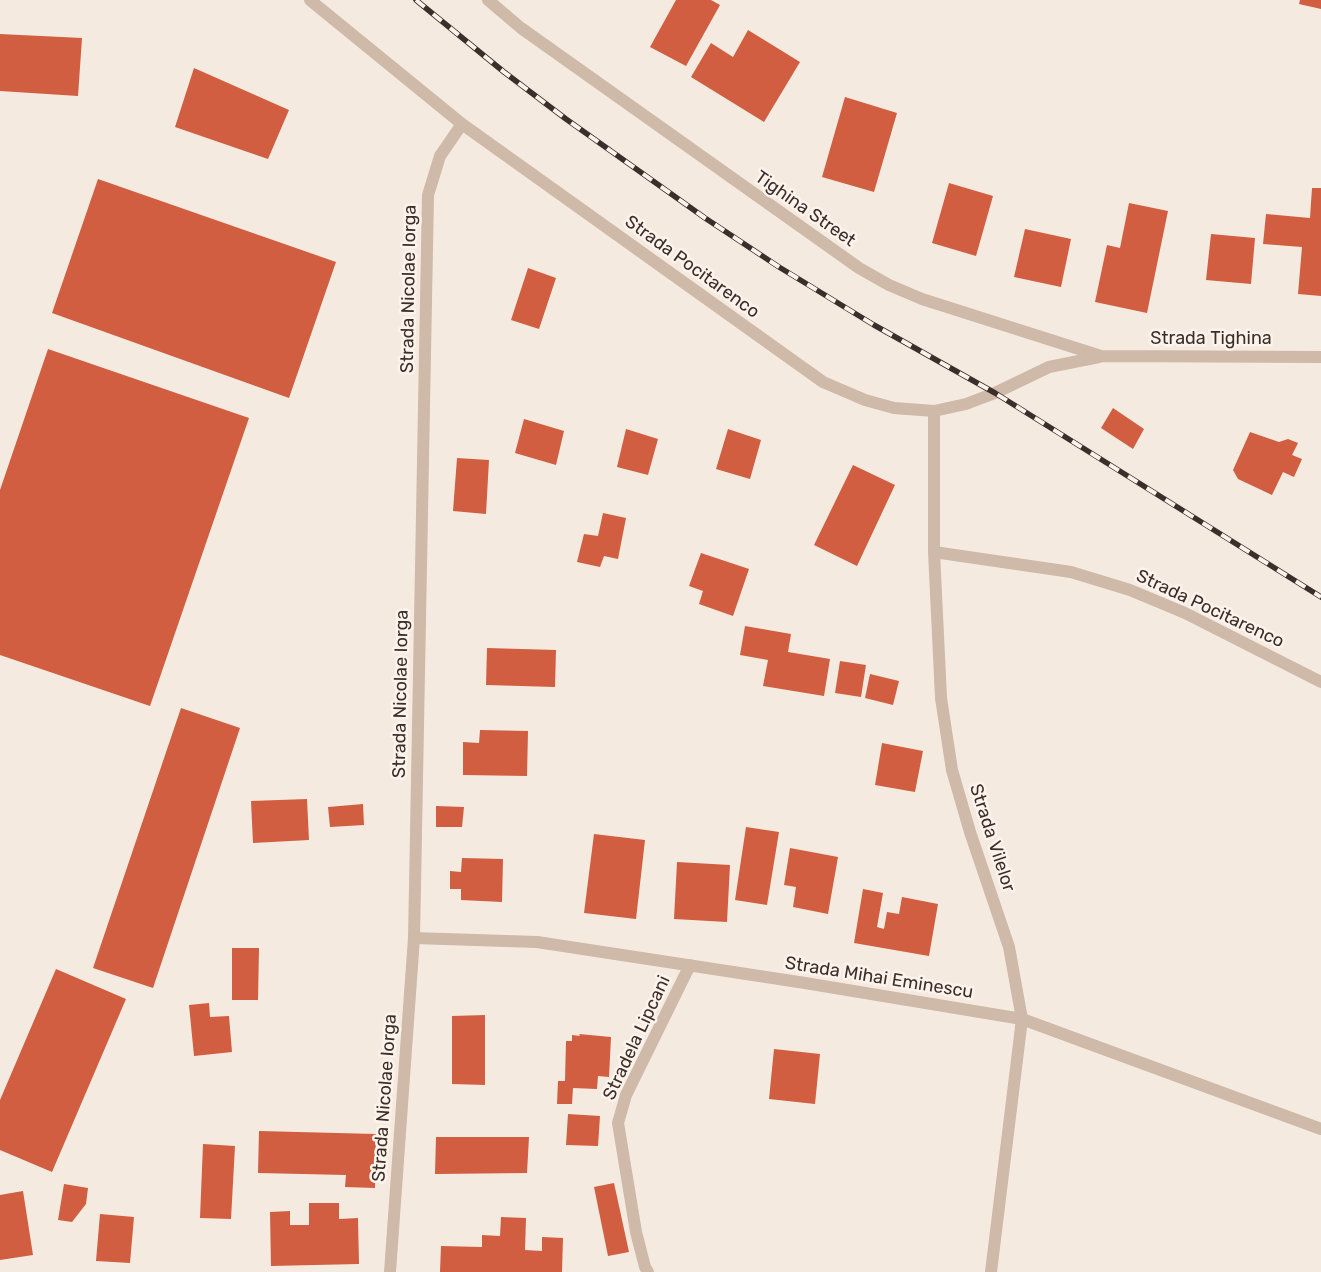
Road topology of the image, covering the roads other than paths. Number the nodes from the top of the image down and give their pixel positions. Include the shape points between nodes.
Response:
1 (310, 0) edge
2 (488, 0) edge
3 (462, 124) junction
4 (1101, 356) junction
5 (1321, 357) edge
6 (934, 411) junction
7 (934, 552) junction
8 (1321, 682) edge
9 (414, 938) junction
10 (690, 966) junction
11 (1022, 1019) junction
12 (1321, 1129) edge
13 (390, 1272) edge
14 (648, 1272) edge
15 (991, 1272) edge

1 - 3 street, Strada Pocitarenco
2 - 4 street, Tighina Street via 521,28 867,273 922,299
3 - 6 street, Strada Pocitarenco via 823,382 864,400
3 - 9 street, Strada Nicolae Iorga via 440,156 428,195
4 - 5 street, Strada Tighina
4 - 6 street, Strada Pocitarenco via 1049,367 974,402
6 - 7 street, Strada Vilelor
7 - 8 street, Strada Pocitarenco via 1071,572 1130,590 1185,613
7 - 11 street, Strada Vilelor via 941,698 952,770 1009,947
9 - 10 street, Strada Mihai Eminescu via 537,942
9 - 13 street, Strada Nicolae Iorga
10 - 11 street, Strada Mihai Eminescu
10 - 14 street, Stradela Lipcani via 626,1095 618,1123 636,1232
11 - 12 street, Strada Mihai Eminescu
11 - 15 street, Strada Vilelor

